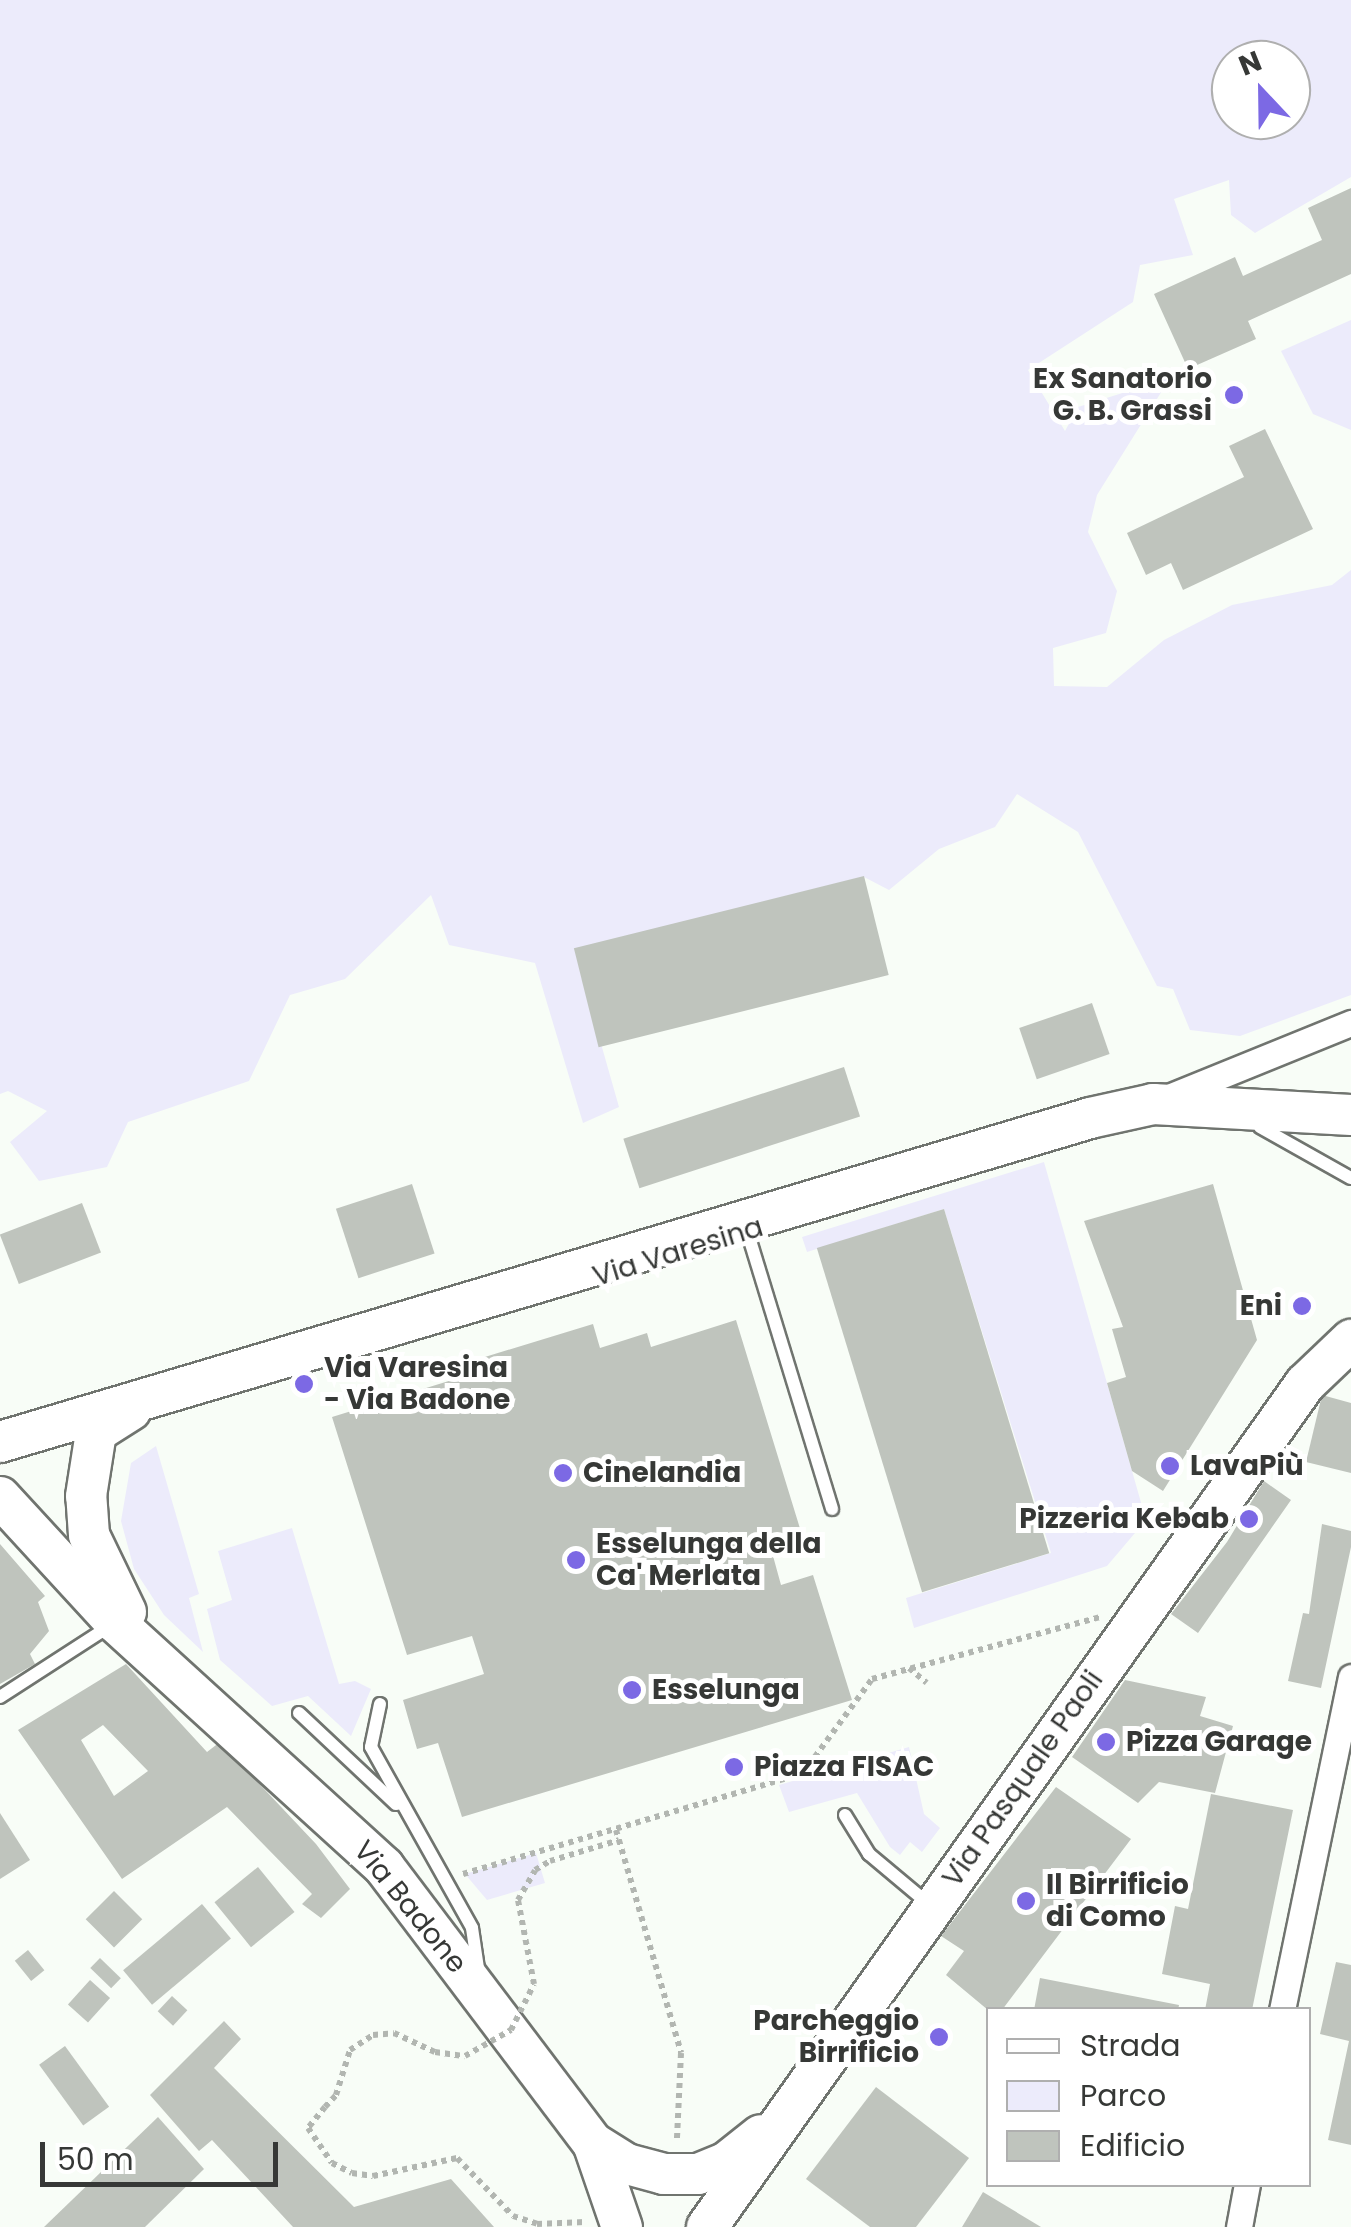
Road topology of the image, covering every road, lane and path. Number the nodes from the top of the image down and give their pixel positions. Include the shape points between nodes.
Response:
1 (1351, 1023) edge
2 (1153, 1104) junction
3 (1351, 1115) edge
4 (1351, 1178) edge
5 (746, 1226) junction
6 (1351, 1340) edge
7 (1351, 1375) edge
8 (1304, 1384) junction
9 (152, 1400) junction
10 (87, 1435) junction
11 (14, 1447) edge
12 (0, 1459) edge
13 (0, 1497) edge
14 (832, 1509) dead end
15 (1142, 1611) junction
16 (115, 1622) junction
17 (156, 1656) junction
18 (909, 1668) junction
19 (1351, 1678) edge
20 (927, 1683) dead end
21 (0, 1697) edge
22 (380, 1704) dead end
23 (300, 1713) dead end
24 (405, 1812) junction
25 (845, 1816) dead end
26 (619, 1840) dead end
27 (436, 1872) junction
28 (932, 1906) junction
29 (482, 1997) junction
30 (1283, 2007) edge
31 (797, 2102) junction
32 (324, 2107) dead end
33 (593, 2143) junction
34 (1247, 2187) edge
35 (622, 2227) edge
36 (707, 2227) edge
37 (1239, 2227) edge

1 - 2 street
2 - 3 main road, Via Varesina
2 - 5 main road, Via Varesina
4 - 5 lane, Via Varesina via 1275,1131 1206,1114 1152,1114
5 - 9 main road, Via Varesina
5 - 10 lane, Via Varesina
5 - 14 lane
6 - 8 main road, Via Pasquale Paoli
7 - 8 street
8 - 15 main road, Via Pasquale Paoli
9 - 10 main road
9 - 11 main road, Via Varesina
10 - 17 main road, Via Badone via 89,1535 115,1594
11 - 12 lane, Via Varesina
13 - 16 main road, Via Badone
15 - 18 path via 1076,1620
15 - 28 main road, Via Pasquale Paoli
16 - 17 main road, Via Badone
16 - 21 lane
17 - 29 main road, Via Badone via 384,1867
18 - 20 path
18 - 27 path via 872,1679 803,1774 465,1874
19 - 30 street
22 - 24 lane via 371,1747
23 - 24 lane
24 - 27 lane
25 - 28 lane via 868,1854
26 - 32 path, bridge via 535,1870 518,1900 534,1984 510,2030 465,2056 373,2034 350,2050 336,2095
27 - 29 lane via 472,1928
28 - 31 main road, Via Pasquale Paoli
29 - 33 main road, Via Badone
31 - 33 main road, Via Badone via 727,2162 698,2174 627,2164
31 - 36 main road, Via Pasquale Paoli
33 - 35 main road, Via Badone
34 - 37 street

